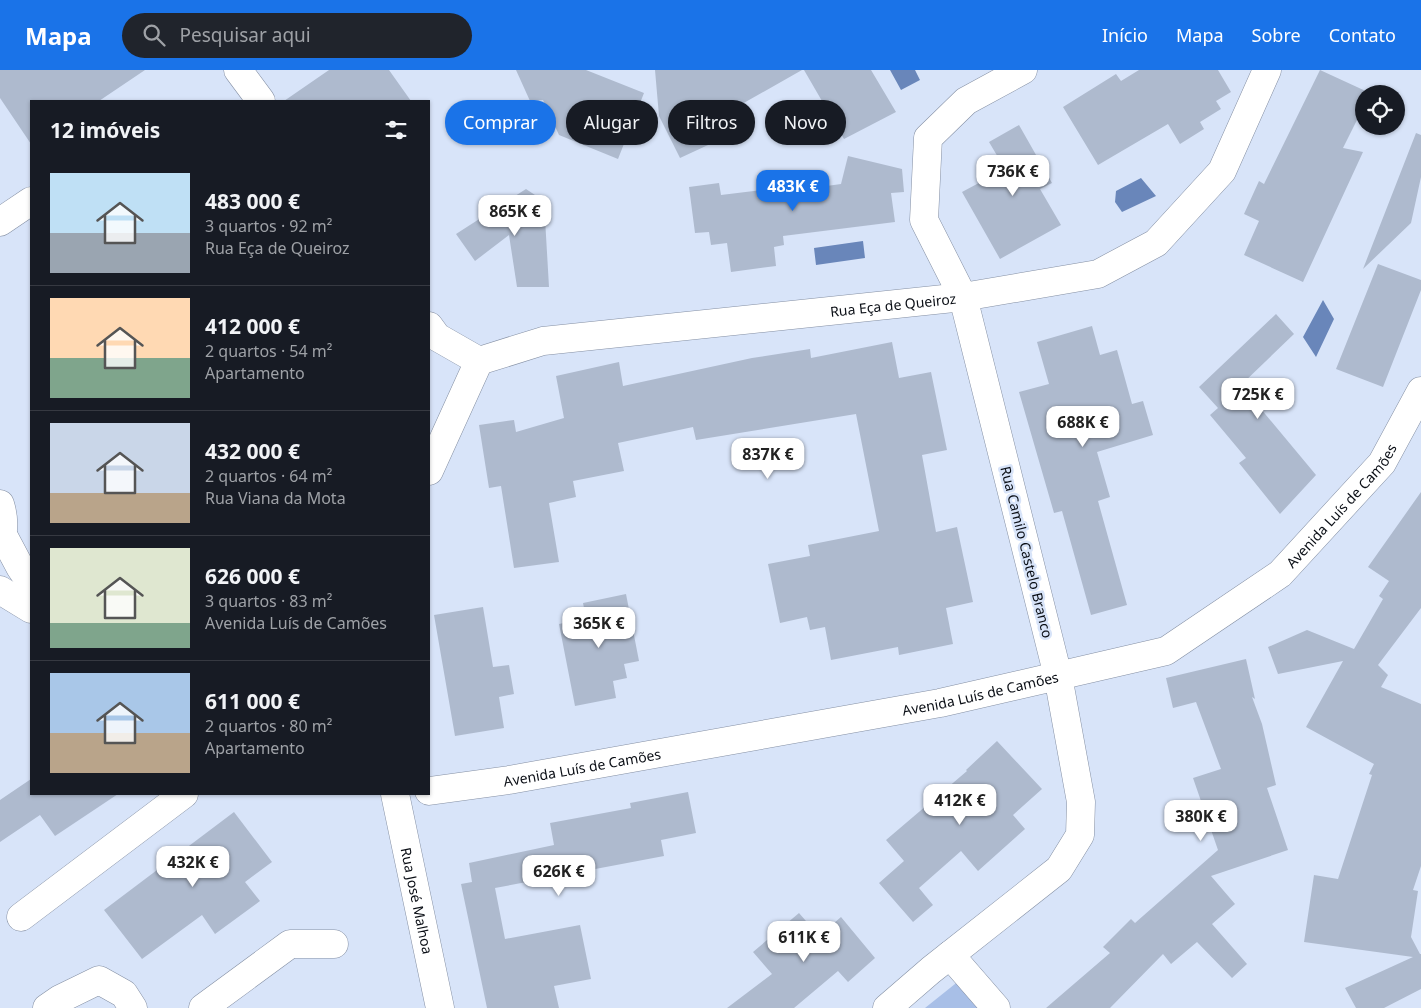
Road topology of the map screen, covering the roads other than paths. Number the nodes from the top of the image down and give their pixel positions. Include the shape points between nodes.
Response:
1 (238, 70) edge
2 (1023, 70) edge
3 (1267, 70) edge
4 (260, 100) edge
5 (30, 202) edge
6 (0, 222) edge
7 (962, 297) junction
8 (430, 327) edge
9 (479, 361) junction
10 (1421, 391) edge
11 (430, 469) edge
12 (0, 504) edge
13 (1, 538) edge
14 (30, 582) edge
15 (0, 590) edge
16 (30, 608) edge
17 (1058, 676) junction
18 (430, 791) edge
19 (183, 795) edge
20 (394, 795) edge
21 (22, 917) dead end
22 (334, 944) dead end
23 (950, 955) junction
24 (46, 1008) edge
25 (133, 1008) edge
26 (203, 1008) edge
27 (440, 1008) edge
28 (887, 1008) edge
29 (996, 1008) edge

1 - 4 street
2 - 7 street, Rua Camilo Castelo Branco via 966,101 928,138 924,220
3 - 7 street, Rua Eça de Queiroz via 1222,171 1156,243 1098,274
5 - 6 street
7 - 9 street, Rua Eça de Queiroz via 543,341
7 - 17 street, Rua Camilo Castelo Branco
8 - 9 street via 437,337
9 - 11 street
10 - 17 street, Avenida Luís de Camões via 1382,463 1280,574 1166,652
12 - 13 street via 4,518
13 - 14 street
15 - 16 street
17 - 18 street, Avenida Luís de Camões via 940,703 510,780
17 - 23 street, Rua Camilo Castelo Branco via 1081,802 1080,835 1059,869
19 - 21 street
20 - 27 street, Rua José Malhoa
22 - 26 street via 290,944
23 - 28 street, Rua Camilo Castelo Branco
23 - 29 street
24 - 25 street via 99,980 124,994

